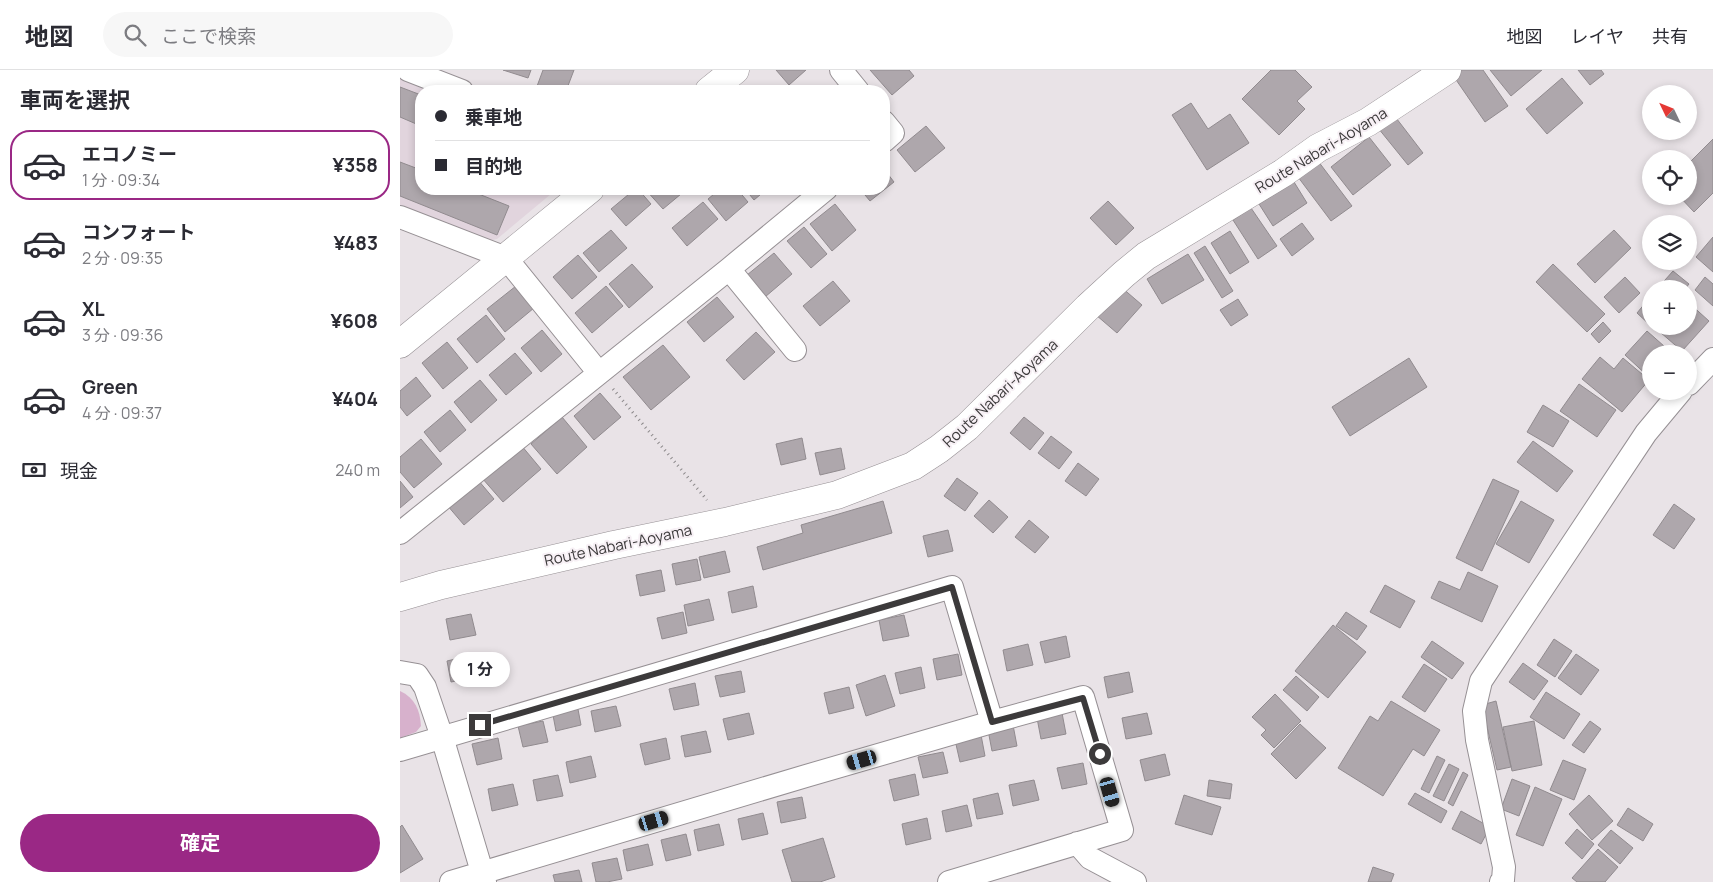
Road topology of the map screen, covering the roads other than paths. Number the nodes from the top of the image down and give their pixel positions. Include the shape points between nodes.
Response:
1 (408, 70) edge
2 (735, 70) edge
3 (841, 70) edge
4 (1447, 70) edge
5 (447, 85) edge
6 (716, 85) edge
7 (853, 85) edge
8 (583, 195) edge
9 (819, 195) edge
10 (400, 217) edge
11 (506, 258) junction
12 (729, 270) junction
13 (400, 344) edge
14 (795, 350) dead end
15 (1713, 359) edge
16 (599, 373) junction
17 (1697, 376) edge
18 (1674, 400) edge
19 (400, 533) edge
20 (400, 597) edge
21 (400, 672) edge
22 (992, 722) junction
23 (442, 736) junction
24 (400, 750) edge
25 (1077, 843) junction
26 (484, 877) edge
27 (961, 880) edge
28 (451, 882) edge
29 (1135, 882) edge
30 (1501, 882) edge

1 - 5 street
2 - 6 main road
3 - 7 street
4 - 20 main road, Route Nabari-Aoyama via 1368,122 1318,148 1283,173 1146,256 1088,307 980,414 939,450 912,466 837,496
8 - 11 main road
9 - 12 street
10 - 11 street
11 - 13 main road
11 - 16 street
12 - 14 street
12 - 16 street
15 - 17 street
16 - 19 street
18 - 30 street via 1646,433 1481,681 1474,711 1504,868
21 - 23 street via 417,675
22 - 23 street via 952,587
22 - 25 street via 1083,698 1122,830
22 - 26 street
23 - 24 street
23 - 26 street
25 - 27 street
25 - 29 street via 1090,858
26 - 28 street

